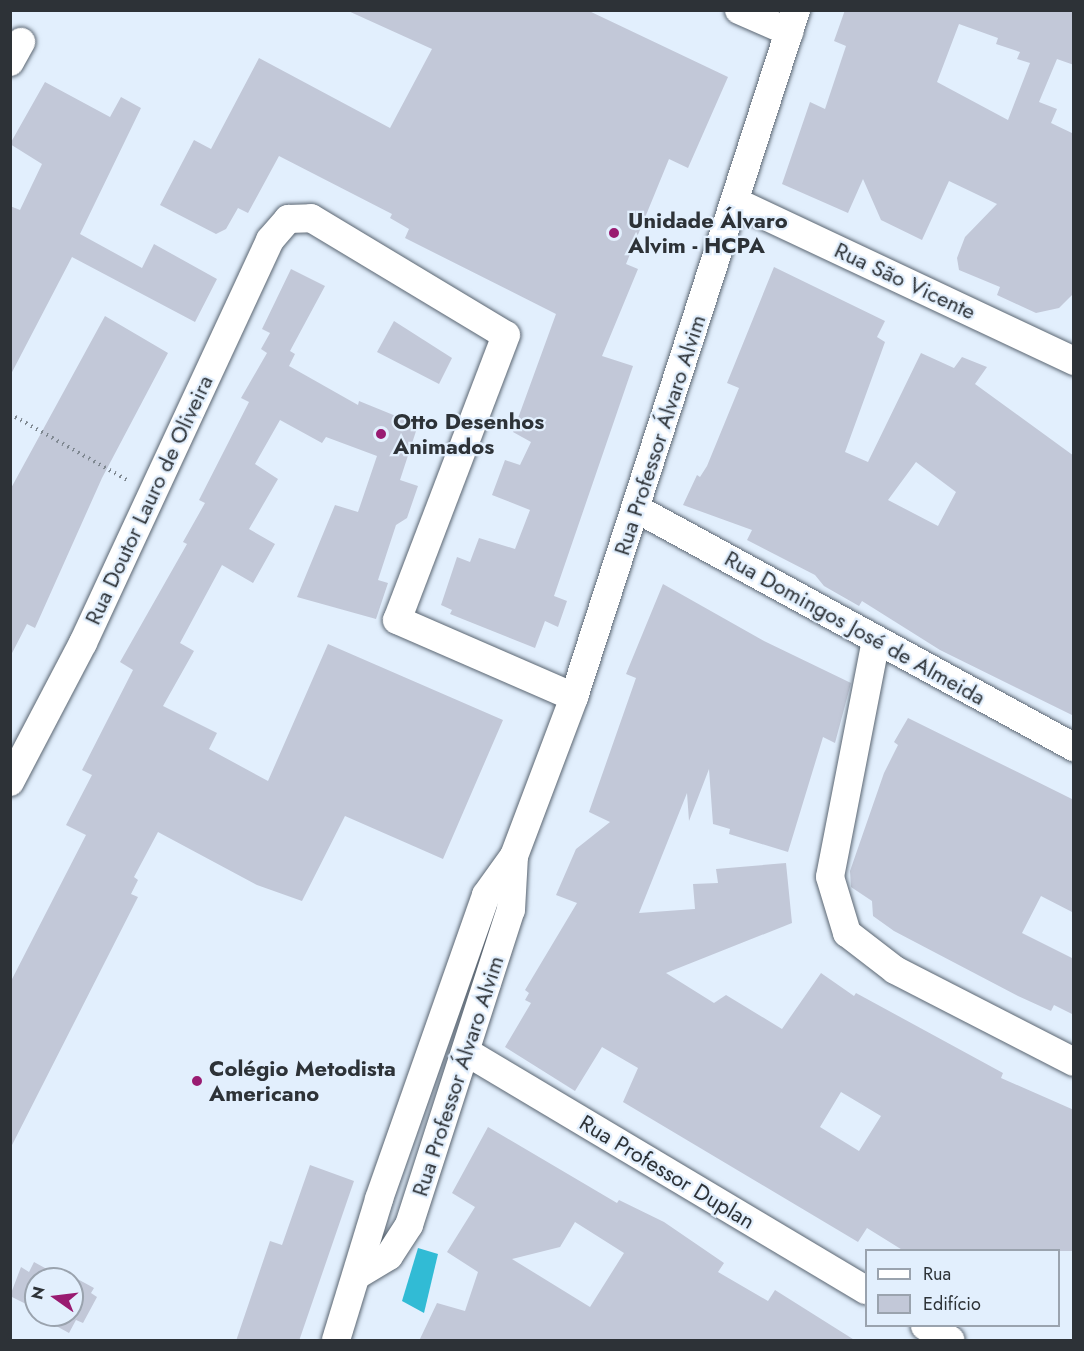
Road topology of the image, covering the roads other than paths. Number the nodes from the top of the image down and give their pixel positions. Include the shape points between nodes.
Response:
1 (739, 10) edge
2 (793, 21) edge
3 (736, 202) junction
4 (1074, 361) edge
5 (637, 509) junction
6 (876, 640) junction
7 (574, 697) junction
8 (1074, 747) edge
9 (10, 782) edge
10 (514, 856) junction
11 (468, 1053) junction
12 (1074, 1062) edge
13 (359, 1274) junction
14 (865, 1289) edge
15 (927, 1327) edge
16 (336, 1341) edge
17 (950, 1341) edge

1 - 2 street
2 - 3 street, Rua Professor Álvaro Alvim
3 - 4 street, Rua São Vicente
3 - 5 street, Rua Professor Álvaro Alvim
5 - 6 street, Rua Domingos José de Almeida
5 - 7 street, Rua Professor Álvaro Alvim
6 - 8 street, Rua Domingos José de Almeida
6 - 12 street via 830,877 847,933 895,970
7 - 9 street, Rua Doutor Lauro de Oliveira via 397,620 506,335 312,218 288,219 270,240 153,495
7 - 10 street, Rua Professor Álvaro Alvim
10 - 11 street, Rua Professor Álvaro Alvim via 511,910
10 - 13 street, Rua Professor Álvaro Alvim via 486,895 379,1199
11 - 13 street, Rua Professor Álvaro Alvim via 409,1225 389,1256
11 - 14 street, Rua Professor Duplan
13 - 16 street, Rua Professor Álvaro Alvim
15 - 17 street

